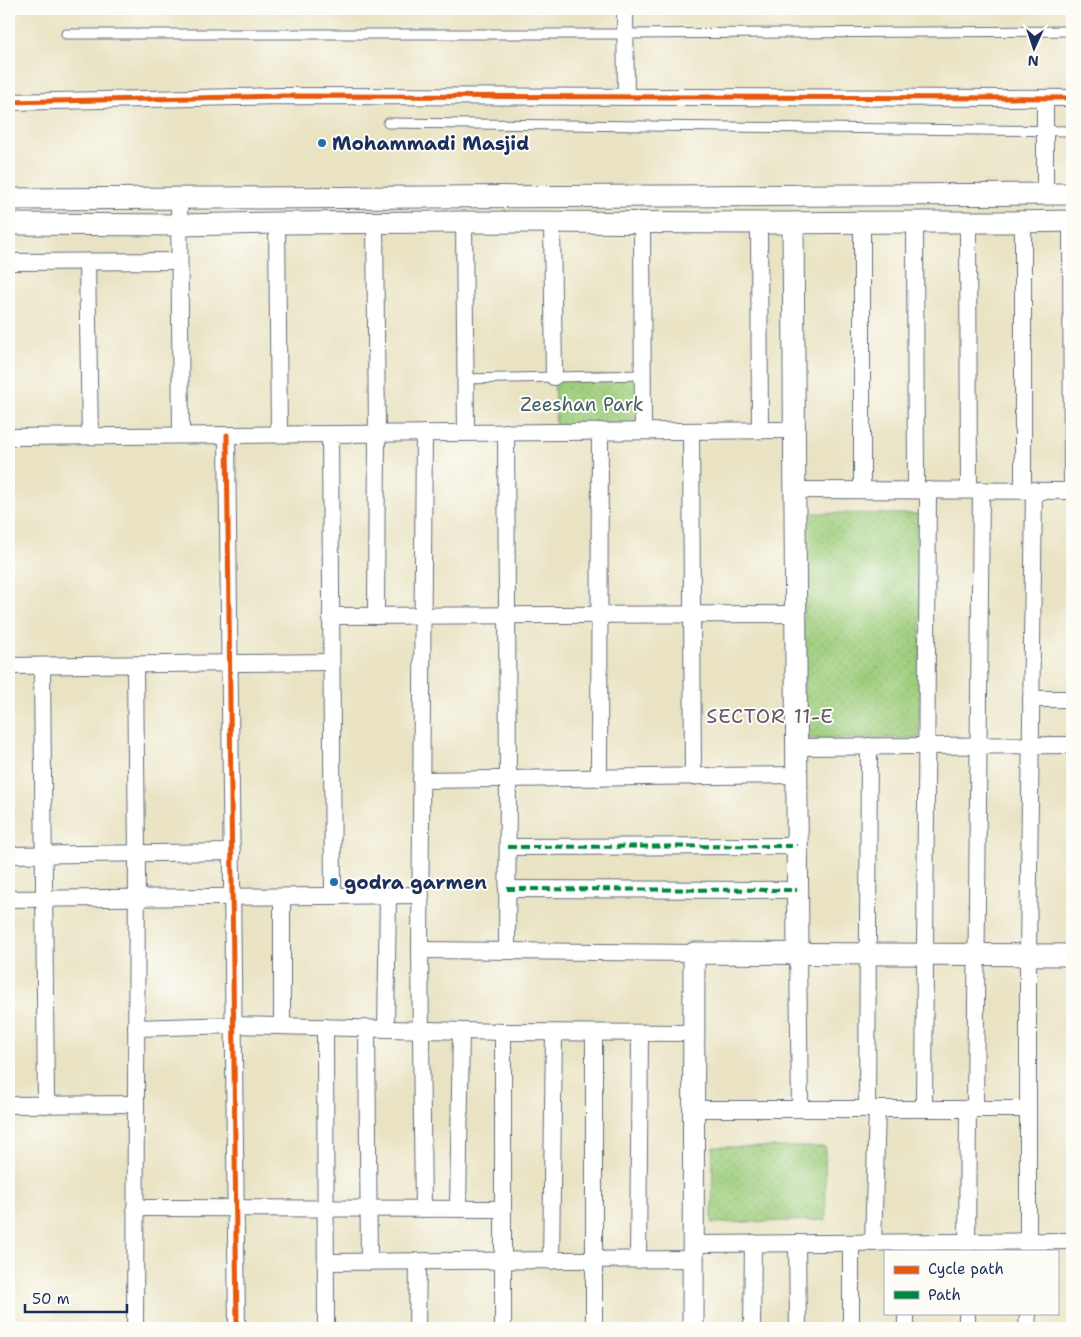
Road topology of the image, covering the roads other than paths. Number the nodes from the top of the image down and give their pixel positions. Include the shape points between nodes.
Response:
1 (625, 9) edge
2 (1072, 31) edge
3 (66, 34) dead end
4 (626, 34) junction
5 (626, 97) junction
6 (1044, 98) junction
7 (1072, 98) edge
8 (9, 102) edge
9 (388, 123) dead end
10 (1045, 131) junction
11 (1072, 131) edge
12 (1045, 194) junction
13 (1072, 194) edge
14 (179, 198) junction
15 (9, 199) edge
16 (862, 221) junction
17 (1072, 221) edge
18 (464, 222) junction
19 (552, 222) junction
20 (642, 222) junction
21 (968, 222) junction
22 (1023, 222) junction
23 (277, 223) junction
24 (375, 223) junction
25 (759, 223) junction
26 (793, 223) junction
27 (915, 223) junction
28 (9, 224) edge
29 (180, 225) junction
30 (179, 261) junction
31 (9, 262) edge
32 (87, 262) junction
33 (642, 375) junction
34 (554, 377) junction
35 (465, 379) junction
36 (691, 430) junction
37 (760, 430) junction
38 (794, 430) junction
39 (600, 431) junction
40 (643, 431) junction
41 (506, 432) junction
42 (424, 433) junction
43 (466, 433) junction
44 (279, 434) junction
45 (330, 434) junction
46 (377, 434) junction
47 (227, 435) junction
48 (90, 436) junction
49 (181, 436) junction
50 (9, 437) edge
51 (794, 490) junction
52 (862, 490) junction
53 (922, 490) junction
54 (975, 490) junction
55 (1028, 490) junction
56 (1072, 491) edge
57 (508, 614) junction
58 (600, 614) junction
59 (692, 614) junction
60 (795, 614) junction
61 (331, 616) junction
62 (376, 616) junction
63 (422, 616) junction
64 (331, 662) junction
65 (135, 664) junction
66 (230, 664) junction
67 (9, 666) edge
68 (42, 666) junction
69 (1031, 699) junction
70 (1072, 699) edge
71 (1030, 745) junction
72 (1072, 745) edge
73 (869, 746) junction
74 (926, 746) junction
75 (979, 746) junction
76 (796, 747) junction
77 (796, 775) junction
78 (694, 776) junction
79 (600, 778) junction
80 (508, 779) junction
81 (421, 780) junction
82 (797, 846) junction
83 (508, 847) junction
84 (232, 852) junction
85 (137, 853) junction
86 (44, 854) junction
87 (9, 855) edge
88 (507, 889) junction
89 (797, 890) junction
90 (421, 895) junction
91 (282, 896) junction
92 (333, 896) junction
93 (388, 896) junction
94 (232, 897) junction
95 (136, 898) junction
96 (9, 899) edge
97 (44, 899) junction
98 (420, 950) junction
99 (507, 951) junction
100 (694, 953) junction
101 (798, 953) junction
102 (867, 954) junction
103 (925, 954) junction
104 (976, 955) junction
105 (1028, 955) junction
106 (1072, 955) edge
107 (234, 1025) junction
108 (282, 1026) junction
109 (325, 1027) junction
110 (136, 1028) junction
111 (367, 1028) junction
112 (386, 1029) junction
113 (421, 1030) junction
114 (461, 1031) junction
115 (503, 1032) junction
116 (554, 1032) junction
117 (594, 1033) junction
118 (694, 1033) junction
119 (640, 1034) junction
120 (136, 1104) junction
121 (9, 1105) edge
122 (46, 1105) junction
123 (924, 1108) junction
124 (971, 1108) junction
125 (693, 1109) junction
126 (800, 1109) junction
127 (872, 1109) junction
128 (1028, 1109) junction
129 (135, 1208) junction
130 (236, 1208) junction
131 (326, 1209) junction
132 (368, 1209) junction
133 (423, 1209) junction
134 (458, 1210) junction
135 (502, 1210) junction
136 (1072, 1241) edge
137 (753, 1243) junction
138 (797, 1243) junction
139 (851, 1243) junction
140 (873, 1243) junction
141 (906, 1246) edge
142 (967, 1246) edge
143 (1028, 1246) edge
144 (694, 1252) junction
145 (638, 1260) junction
146 (551, 1261) junction
147 (594, 1261) junction
148 (326, 1262) junction
149 (369, 1262) junction
150 (418, 1262) junction
151 (502, 1262) junction
152 (906, 1314) edge
153 (967, 1314) edge
154 (1028, 1314) edge
155 (135, 1328) edge
156 (237, 1328) edge
157 (326, 1328) edge
158 (416, 1328) edge
159 (503, 1328) edge
160 (594, 1328) edge
161 (693, 1328) edge
162 (752, 1328) edge
163 (798, 1328) edge
164 (851, 1328) edge
165 (906, 1328) edge
166 (967, 1328) edge
167 (1028, 1328) edge

1 - 4 street
2 - 4 lane
3 - 4 lane
4 - 5 street
5 - 6 street
5 - 8 street via 279,96
6 - 7 street
6 - 10 street
9 - 10 lane
10 - 11 lane
10 - 12 street
12 - 13 street
12 - 14 street
14 - 15 street
14 - 29 street
16 - 26 street
16 - 27 street
16 - 52 street
17 - 22 street
17 - 56 street
18 - 19 street
18 - 24 street
18 - 35 street
19 - 20 street
19 - 34 street
20 - 25 street
20 - 33 street
21 - 22 street
21 - 27 street
21 - 54 street
22 - 55 street
23 - 24 street
23 - 29 street
23 - 44 street
24 - 46 street
25 - 26 street
25 - 37 street
26 - 38 street
27 - 53 street
28 - 29 street
29 - 30 street
30 - 32 street
30 - 49 street
31 - 32 street
32 - 48 street
33 - 34 lane
33 - 40 street
34 - 35 lane
35 - 43 street
36 - 37 street
36 - 40 street
36 - 59 street
37 - 38 street
38 - 51 street
39 - 40 street
39 - 41 street
39 - 58 street
41 - 43 street
41 - 57 street
42 - 43 street
42 - 46 street
42 - 63 street
44 - 45 street
44 - 47 street
45 - 46 street
45 - 61 street
46 - 62 street
47 - 49 street
47 - 66 street
48 - 49 street
48 - 50 street
51 - 52 street
51 - 60 street
52 - 53 street
53 - 54 street
53 - 74 street
54 - 55 street
54 - 75 street
55 - 56 street
55 - 69 street
57 - 58 street
57 - 63 street
57 - 80 street
58 - 59 street
58 - 79 street
59 - 60 street
59 - 78 street
60 - 76 street
61 - 62 street
61 - 64 street
62 - 63 street
63 - 81 street
64 - 66 street
64 - 92 street
65 - 66 street
65 - 68 street
65 - 85 street
66 - 84 street
67 - 68 street
68 - 86 street
69 - 70 street
69 - 71 street
71 - 72 street
71 - 75 street
71 - 105 street
73 - 74 street
73 - 76 street
73 - 102 street
74 - 75 street
74 - 103 street
75 - 104 street
76 - 77 street
77 - 78 street
77 - 82 street
78 - 79 street
79 - 80 street
80 - 81 street
80 - 83 street
81 - 90 street
82 - 83 street
82 - 89 street
83 - 88 street
84 - 85 street
84 - 94 street
85 - 86 street
85 - 95 street
86 - 87 street
86 - 97 street
88 - 89 street
88 - 99 street
89 - 101 street
90 - 93 street
90 - 98 street
91 - 92 street
91 - 94 street
91 - 108 street
92 - 93 street
93 - 112 street
94 - 95 street
94 - 107 street
95 - 97 street
95 - 110 street
96 - 97 street
97 - 122 street
98 - 99 street
98 - 113 street
99 - 100 street
100 - 101 street
100 - 118 street
101 - 102 street
101 - 126 street
102 - 103 street
102 - 127 street
103 - 104 street
103 - 123 street
104 - 105 street
104 - 124 street
105 - 106 street
105 - 128 street
107 - 108 street
107 - 110 street
107 - 130 street
108 - 109 street
109 - 111 street
109 - 131 street
110 - 120 street
111 - 112 street
111 - 132 street
112 - 113 street
113 - 114 street
113 - 133 street
114 - 115 street
114 - 134 street
115 - 116 street
115 - 135 street
116 - 117 street
116 - 146 street
117 - 119 street
117 - 147 street
118 - 119 street
118 - 125 street
119 - 145 street
120 - 122 street
120 - 129 street
121 - 122 street
123 - 124 street
123 - 127 street
124 - 128 street
124 - 142 street
125 - 126 street
125 - 144 street
126 - 127 street
127 - 140 street
128 - 143 street
129 - 130 street
129 - 155 street
130 - 131 street
130 - 156 street
131 - 132 street
131 - 148 street
132 - 133 street
132 - 149 street
133 - 134 street
134 - 135 street
135 - 151 street
136 - 143 street
137 - 138 street
137 - 144 street
137 - 162 street
138 - 139 street
138 - 163 street
139 - 140 street
139 - 164 street
140 - 141 street
141 - 142 street
142 - 143 street
144 - 145 street
144 - 161 street
145 - 147 street
146 - 147 street
146 - 151 street
147 - 160 street
148 - 149 street
148 - 157 street
149 - 150 street
150 - 151 street
150 - 158 street
151 - 159 street
152 - 165 street
153 - 166 street
154 - 167 street

